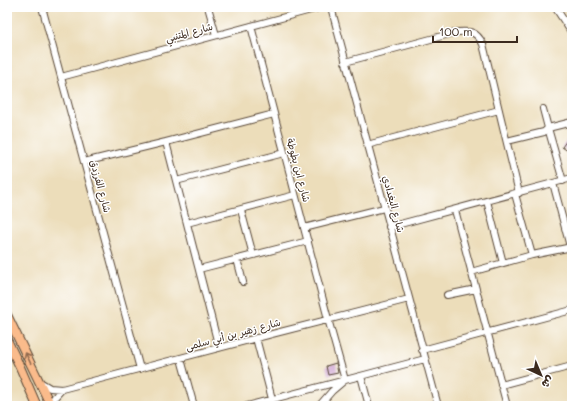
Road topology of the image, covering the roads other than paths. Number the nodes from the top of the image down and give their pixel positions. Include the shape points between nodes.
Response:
1 (42, 7) edge
2 (208, 7) edge
3 (322, 7) edge
4 (331, 7) edge
5 (555, 7) edge
6 (251, 26) junction
7 (572, 33) edge
8 (216, 36) junction
9 (345, 62) junction
10 (61, 76) junction
11 (543, 109) dead end
12 (499, 110) junction
13 (274, 114) junction
14 (572, 122) edge
15 (548, 128) junction
16 (507, 141) junction
17 (166, 142) junction
18 (368, 145) junction
19 (284, 153) junction
20 (84, 162) junction
21 (572, 178) edge
22 (176, 181) junction
23 (563, 181) junction
24 (553, 183) junction
25 (517, 193) junction
26 (296, 196) junction
27 (487, 201) junction
28 (384, 208) junction
29 (241, 210) junction
30 (455, 210) junction
31 (187, 224) junction
32 (389, 227) junction
33 (304, 228) junction
34 (308, 241) junction
35 (571, 247) edge
36 (572, 254) edge
37 (532, 255) junction
38 (253, 256) junction
39 (237, 260) junction
40 (503, 263) junction
41 (199, 269) junction
42 (471, 272) junction
43 (243, 282) dead end
44 (476, 289) junction
45 (447, 295) dead end
46 (409, 299) junction
47 (572, 310) edge
48 (7, 315) edge
49 (328, 319) junction
50 (488, 333) junction
51 (256, 338) junction
52 (7, 340) edge
53 (219, 348) junction
54 (422, 350) junction
55 (181, 359) junction
56 (425, 359) junction
57 (572, 366) edge
58 (140, 369) junction
59 (361, 376) junction
60 (345, 380) junction
61 (39, 382) junction
62 (501, 385) junction
63 (62, 390) junction
64 (272, 399) junction
65 (260, 404) edge
66 (37, 406) edge
67 (50, 406) edge
68 (194, 406) edge
69 (246, 406) edge
70 (319, 406) edge
71 (369, 406) edge
72 (438, 406) edge
73 (507, 406) edge

1 - 10 street, شارع الفرزدق
2 - 8 street
3 - 6 street, شارع المتنبي
4 - 9 street, شارع البغدادي
5 - 7 street
6 - 8 street, شارع المتنبي
6 - 13 street, شارع ابن بطوطة
8 - 10 street, شارع المتنبي
9 - 12 street via 457,32 474,33 483,44
9 - 18 street, شارع البغدادي
10 - 20 street, شارع الفرزدق
11 - 15 street
12 - 16 street
12 - 18 street
13 - 17 street
13 - 19 street, شارع ابن بطوطة
14 - 15 street
15 - 16 street via 544,132
15 - 23 street
16 - 25 street
17 - 20 street
17 - 22 street
18 - 28 street, شارع البغدادي
19 - 22 street
19 - 26 street, شارع ابن بطوطة
20 - 58 street, شارع الفرزدق
21 - 23 street
22 - 31 street
23 - 24 street
24 - 25 street
24 - 35 street
25 - 27 street
25 - 37 street
26 - 29 street
26 - 33 street, شارع ابن بطوطة
27 - 30 street
27 - 40 street
28 - 32 street, شارع البغدادي
28 - 33 street
29 - 31 street
29 - 38 street
30 - 32 street
30 - 42 street
31 - 41 street
32 - 46 street, شارع البغدادي
33 - 34 street, شارع ابن بطوطة
34 - 38 street
34 - 49 street, شارع ابن بطوطة
35 - 36 street
35 - 37 street
37 - 40 street
38 - 39 street
39 - 41 street
39 - 43 street
40 - 42 street
41 - 53 street
42 - 44 street
44 - 45 street
44 - 50 street
46 - 49 street, شارع زهير بن أبي سلمى
46 - 54 street, شارع البغدادي
47 - 50 street
61 -> 48 main road
49 - 51 street, شارع زهير بن أبي سلمى
49 - 60 street, شارع ابن بطوطة
50 - 54 street
50 - 62 street
51 - 53 street, شارع زهير بن أبي سلمى
51 - 64 street
52 - 66 main road
53 - 55 street, شارع زهير بن أبي سلمى
54 - 56 street, شارع البغدادي
55 - 58 street, شارع زهير بن أبي سلمى
55 - 68 street
56 - 59 street
56 - 72 street, شارع البغدادي
57 - 62 street
58 - 63 street, شارع زهير بن أبي سلمى
59 - 60 street
59 - 71 street
60 - 64 street
60 - 70 street
61 - 63 street via 50,388
61 - 67 main road
62 - 73 street
63 - 67 street
64 - 65 street
65 - 69 street

